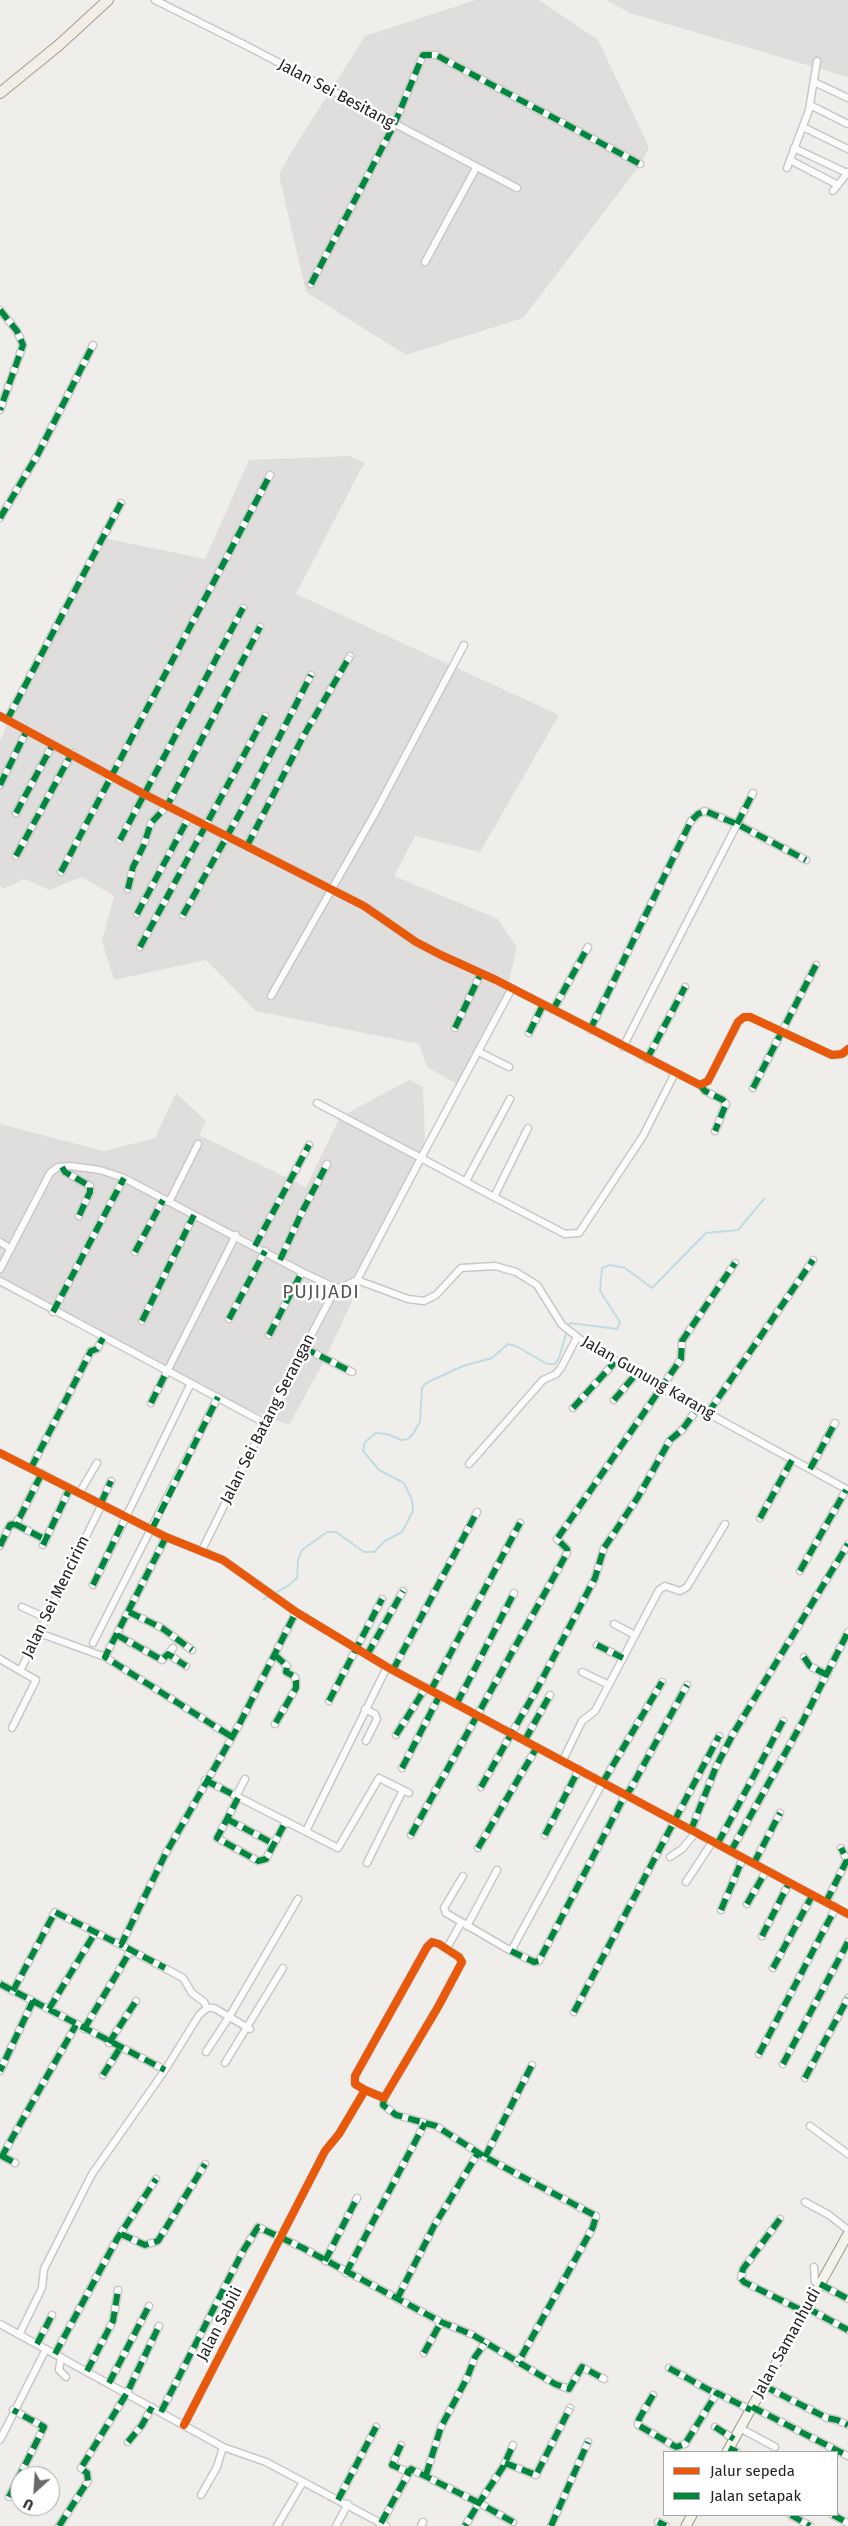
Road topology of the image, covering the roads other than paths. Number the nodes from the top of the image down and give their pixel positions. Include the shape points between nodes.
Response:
1 (108, 0) edge
2 (154, 0) edge
3 (817, 61) dead end
4 (814, 82) junction
5 (0, 93) edge
6 (848, 98) edge
7 (810, 105) junction
8 (848, 124) edge
9 (394, 125) junction
10 (803, 127) junction
11 (794, 148) junction
12 (848, 149) edge
13 (790, 160) junction
14 (640, 164) dead end
15 (476, 168) junction
16 (787, 168) dead end
17 (847, 172) edge
18 (838, 185) junction
19 (517, 188) dead end
20 (833, 191) dead end
21 (425, 262) dead end
22 (311, 284) dead end
23 (0, 310) edge
24 (93, 345) dead end
25 (0, 410) edge
26 (270, 475) dead end
27 (120, 503) dead end
28 (0, 518) edge
29 (243, 608) dead end
30 (260, 627) dead end
31 (464, 645) dead end
32 (350, 656) dead end
33 (311, 675) dead end
34 (265, 716) dead end
35 (2, 719) edge
36 (27, 730) junction
37 (53, 744) junction
38 (72, 753) junction
39 (113, 776) junction
40 (0, 784) edge
41 (753, 793) dead end
42 (144, 794) junction
43 (167, 806) junction
44 (16, 812) dead end
45 (189, 817) junction
46 (737, 824) junction
47 (207, 825) junction
48 (227, 837) junction
49 (120, 840) dead end
50 (247, 846) junction
51 (16, 856) dead end
52 (806, 860) dead end
53 (61, 872) dead end
54 (128, 889) dead end
55 (332, 891) junction
56 (137, 914) dead end
57 (183, 915) dead end
58 (140, 947) dead end
59 (588, 947) dead end
60 (816, 965) dead end
61 (482, 973) junction
62 (685, 987) dead end
63 (512, 988) junction
64 (271, 996) dead end
65 (543, 1005) junction
66 (553, 1010) junction
67 (455, 1028) dead end
68 (590, 1030) junction
69 (782, 1032) junction
70 (529, 1033) dead end
71 (623, 1047) junction
72 (848, 1049) edge
73 (479, 1052) junction
74 (647, 1059) junction
75 (509, 1067) dead end
76 (675, 1073) junction
77 (700, 1085) junction
78 (753, 1088) dead end
79 (510, 1099) dead end
80 (317, 1103) dead end
81 (528, 1128) dead end
82 (716, 1131) dead end
83 (198, 1144) dead end
84 (308, 1145) dead end
85 (421, 1158) junction
86 (327, 1164) dead end
87 (62, 1167) junction
88 (124, 1178) junction
89 (466, 1181) junction
90 (494, 1197) junction
91 (166, 1201) junction
92 (194, 1214) junction
93 (79, 1216) dead end
94 (236, 1236) junction
95 (0, 1242) edge
96 (255, 1246) junction
97 (11, 1249) junction
98 (265, 1251) junction
99 (135, 1252) dead end
100 (280, 1260) junction
101 (813, 1260) dead end
102 (735, 1263) dead end
103 (0, 1269) edge
104 (302, 1272) junction
105 (357, 1280) junction
106 (0, 1281) edge
107 (336, 1288) junction
108 (54, 1312) junction
109 (229, 1319) dead end
110 (142, 1321) dead end
111 (269, 1335) dead end
112 (577, 1337) junction
113 (103, 1338) junction
114 (304, 1348) junction
115 (615, 1362) junction
116 (167, 1371) junction
117 (352, 1372) dead end
118 (636, 1374) junction
119 (191, 1383) junction
120 (662, 1388) junction
121 (218, 1397) junction
122 (614, 1400) dead end
123 (151, 1404) dead end
124 (573, 1408) dead end
125 (698, 1408) junction
126 (708, 1413) junction
127 (265, 1423) junction
128 (835, 1423) dead end
129 (0, 1453) edge
130 (792, 1460) junction
131 (97, 1463) dead end
132 (469, 1464) dead end
133 (31, 1468) junction
134 (810, 1469) junction
135 (42, 1473) junction
136 (111, 1480) dead end
137 (70, 1488) junction
138 (847, 1490) edge
139 (80, 1492) junction
140 (101, 1504) junction
141 (477, 1512) dead end
142 (126, 1516) junction
143 (760, 1518) dead end
144 (15, 1524) junction
145 (520, 1524) dead end
146 (725, 1524) dead end
147 (152, 1529) junction
148 (166, 1537) junction
149 (848, 1544) edge
150 (0, 1546) edge
151 (202, 1550) junction
152 (800, 1571) dead end
153 (93, 1585) dead end
154 (403, 1591) dead end
155 (514, 1594) dead end
156 (382, 1599) dead end
157 (22, 1607) dead end
158 (129, 1612) junction
159 (296, 1612) junction
160 (46, 1618) junction
161 (614, 1624) dead end
162 (848, 1632) edge
163 (39, 1633) junction
164 (117, 1635) junction
165 (635, 1635) junction
166 (93, 1643) dead end
167 (596, 1645) dead end
168 (355, 1648) junction
169 (192, 1650) dead end
170 (275, 1655) junction
171 (367, 1655) junction
172 (105, 1657) junction
173 (804, 1657) dead end
174 (623, 1658) junction
175 (0, 1659) edge
176 (186, 1666) dead end
177 (390, 1668) junction
178 (21, 1669) junction
179 (582, 1672) dead end
180 (827, 1675) junction
181 (662, 1682) dead end
182 (609, 1684) junction
183 (687, 1685) dead end
184 (428, 1689) junction
185 (550, 1694) dead end
186 (440, 1695) junction
187 (329, 1701) dead end
188 (457, 1703) junction
189 (365, 1709) junction
190 (478, 1715) junction
191 (783, 1721) dead end
192 (276, 1724) dead end
193 (12, 1728) dead end
194 (511, 1733) junction
195 (396, 1735) dead end
196 (719, 1736) dead end
197 (232, 1737) junction
198 (525, 1740) junction
199 (366, 1741) dead end
200 (537, 1747) junction
201 (563, 1760) junction
202 (402, 1768) dead end
203 (579, 1769) junction
204 (245, 1779) dead end
205 (205, 1780) junction
206 (603, 1782) junction
207 (481, 1787) dead end
208 (625, 1794) junction
209 (237, 1797) junction
210 (780, 1813) dead end
211 (226, 1819) junction
212 (676, 1820) junction
213 (286, 1821) junction
214 (306, 1831) junction
215 (693, 1831) junction
216 (411, 1835) dead end
217 (545, 1835) dead end
218 (715, 1842) junction
219 (274, 1844) junction
220 (478, 1848) dead end
221 (841, 1848) dead end
222 (731, 1851) junction
223 (670, 1857) dead end
224 (743, 1858) junction
225 (847, 1858) edge
226 (367, 1863) dead end
227 (754, 1863) junction
228 (497, 1870) dead end
229 (766, 1871) junction
230 (463, 1876) dead end
231 (686, 1882) dead end
232 (790, 1884) junction
233 (812, 1896) junction
234 (298, 1899) dead end
235 (826, 1902) junction
236 (747, 1904) dead end
237 (836, 1907) junction
238 (721, 1910) dead end
239 (848, 1913) edge
240 (464, 1924) junction
241 (95, 1933) junction
242 (762, 1936) dead end
243 (848, 1942) edge
244 (121, 1945) junction
245 (447, 1948) junction
246 (131, 1950) junction
247 (511, 1952) junction
248 (283, 1968) dead end
249 (773, 1968) dead end
250 (0, 1984) edge
251 (13, 1991) junction
252 (848, 1998) edge
253 (33, 2001) junction
254 (136, 2001) dead end
255 (207, 2008) junction
256 (49, 2009) junction
257 (574, 2012) dead end
258 (230, 2017) junction
259 (76, 2024) junction
260 (249, 2028) junction
261 (84, 2029) junction
262 (109, 2042) junction
263 (120, 2048) junction
264 (206, 2052) dead end
265 (759, 2054) dead end
266 (225, 2063) dead end
267 (783, 2064) dead end
268 (532, 2065) dead end
269 (164, 2070) junction
270 (0, 2071) edge
271 (103, 2075) dead end
272 (805, 2078) dead end
273 (364, 2090) junction
274 (384, 2098) junction
275 (426, 2122) junction
276 (810, 2126) dead end
277 (478, 2153) junction
278 (848, 2154) edge
279 (1, 2156) edge
280 (485, 2157) junction
281 (15, 2163) dead end
282 (205, 2164) dead end
283 (156, 2179) dead end
284 (357, 2198) dead end
285 (805, 2202) dead end
286 (780, 2218) dead end
287 (848, 2230) edge
288 (120, 2234) junction
289 (848, 2234) edge
290 (281, 2237) junction
291 (844, 2251) edge
292 (325, 2261) junction
293 (814, 2267) dead end
294 (346, 2273) junction
295 (820, 2284) junction
296 (118, 2290) dead end
297 (397, 2299) junction
298 (848, 2299) edge
299 (149, 2306) dead end
300 (806, 2310) junction
301 (52, 2315) dead end
302 (441, 2322) junction
303 (0, 2324) edge
304 (159, 2326) dead end
305 (848, 2330) edge
306 (19, 2335) junction
307 (485, 2343) junction
308 (37, 2344) junction
309 (46, 2349) junction
310 (424, 2353) dead end
311 (58, 2356) junction
312 (518, 2363) junction
313 (669, 2368) dead end
314 (87, 2371) junction
315 (66, 2377) dead end
316 (604, 2379) dead end
317 (108, 2383) junction
318 (764, 2386) junction
319 (127, 2392) junction
320 (716, 2394) junction
321 (653, 2395) dead end
322 (152, 2407) junction
323 (570, 2408) dead end
324 (751, 2408) junction
325 (13, 2410) junction
326 (161, 2412) junction
327 (184, 2425) junction
328 (848, 2426) edge
329 (376, 2427) dead end
330 (715, 2427) dead end
331 (740, 2428) junction
332 (734, 2438) junction
333 (0, 2440) edge
334 (128, 2442) dead end
335 (588, 2442) dead end
336 (401, 2445) dead end
337 (513, 2445) dead end
338 (223, 2447) junction
339 (775, 2447) dead end
340 (731, 2451) edge
341 (838, 2451) edge
342 (505, 2462) junction
343 (408, 2472) junction
344 (426, 2476) junction
345 (303, 2482) junction
346 (201, 2495) dead end
347 (9, 2497) dead end
348 (338, 2500) junction
349 (479, 2503) junction
350 (348, 2504) junction
351 (793, 2516) edge
352 (835, 2516) edge
353 (513, 2522) dead end
354 (658, 2522) dead end
355 (848, 2523) edge
356 (382, 2525) edge
357 (58, 2526) edge
358 (277, 2526) edge
359 (336, 2526) edge
360 (465, 2526) edge
361 (551, 2526) edge
362 (666, 2526) edge
363 (810, 2526) edge

1 - 5 main road
2 - 9 street, Jalan Sei Besitang
3 - 4 street
4 - 6 street
4 - 7 street
7 - 8 street
7 - 10 street
9 - 14 street via 422,56 431,54 511,93
9 - 15 street, Jalan Sei Besitang
9 - 22 street
10 - 11 street
10 - 12 street
11 - 13 street
11 - 17 street
13 - 16 street
13 - 18 street
15 - 19 street, Jalan Sei Besitang
15 - 21 street
17 - 18 street
18 - 20 street
23 - 25 street via 17,331 23,346
24 - 28 street via 38,454
26 - 39 street
27 - 35 street
29 - 42 street
30 - 43 street
31 - 55 street
32 - 50 street via 304,735
33 - 48 street
34 - 47 street
35 - 36 street
36 - 37 street
36 - 40 street
37 - 38 street
37 - 44 street
38 - 39 street
38 - 51 street
39 - 42 street
39 - 53 street
41 - 46 street
42 - 43 street
42 - 49 street
43 - 45 street
43 - 54 street via 153,818 148,828
45 - 47 street
45 - 56 street
46 - 52 street
46 - 68 street via 705,811 691,821
46 - 71 street
47 - 48 street
47 - 58 street
48 - 50 street
48 - 57 street
50 - 55 street
55 - 61 street via 376,914 416,942
55 - 64 street
59 - 66 street
60 - 69 street
61 - 63 street
61 - 67 street
62 - 74 street
63 - 65 street
63 - 73 street
65 - 66 street
65 - 70 street
66 - 68 street
68 - 71 street
69 - 72 street via 832,1054 842,1054
69 - 77 street via 750,1017 741,1018 708,1081
69 - 78 street
71 - 74 street
73 - 75 street
73 - 85 street
74 - 76 street
76 - 77 street
76 - 90 street via 643,1136 579,1233 565,1234
77 - 82 street via 726,1104
79 - 89 street
80 - 85 street
81 - 90 street
83 - 91 street
84 - 96 street
85 - 89 street
85 - 105 street
86 - 100 street
87 - 88 street via 93,1169
87 - 93 street via 90,1186
87 - 97 street via 50,1173
88 - 91 street
88 - 108 street
89 - 90 street
91 - 92 street
91 - 99 street
92 - 94 street
92 - 110 street
94 - 96 street
94 - 116 street
95 - 97 street
96 - 98 street
97 - 103 street
98 - 100 street
98 - 109 street
100 - 104 street
101 - 126 street
102 - 120 street via 682,1340 681,1359
104 - 107 street
104 - 111 street
105 - 107 street
105 - 112 street, Jalan Gunung Karang via 408,1299 424,1301 436,1295 461,1268 482,1265 506,1268 537,1285 562,1325
106 - 108 street
107 - 114 street, Jalan Sei Batang Serangan
108 - 113 street
112 - 115 street, Jalan Gunung Karang
112 - 132 street via 562,1368 543,1380
113 - 116 street
113 - 133 street via 97,1349 91,1350
114 - 117 street
114 - 127 street, Jalan Sei Batang Serangan
115 - 118 street, Jalan Gunung Karang
115 - 124 street
116 - 119 street
116 - 123 street
118 - 120 street, Jalan Gunung Karang
118 - 122 street
119 - 121 street
119 - 142 street
120 - 125 street, Jalan Gunung Karang
120 - 190 street via 556,1540 567,1549 567,1554
121 - 127 street
121 - 147 street
125 - 126 street, Jalan Gunung Karang
125 - 194 street via 670,1440 604,1548 595,1578
126 - 130 street, Jalan Gunung Karang
127 - 151 street, Jalan Sei Batang Serangan
128 - 134 street
129 - 133 street
130 - 134 street, Jalan Gunung Karang
130 - 143 street
131 - 139 street
133 - 135 street
134 - 138 street, Jalan Gunung Karang
135 - 137 street
135 - 144 street
136 - 140 street, Jalan Sei Mencirim
137 - 139 street
137 - 144 street via 45,1542
138 - 152 street
139 - 140 street
140 - 142 street
140 - 160 street, Jalan Sei Mencirim
141 - 177 street
142 - 147 street
142 - 153 street
144 - 150 street via 10,1525
145 - 184 street
146 - 165 street via 687,1587 680,1591 665,1586 659,1590
147 - 148 street
147 - 166 street
148 - 151 street
148 - 158 street
149 - 215 street via 733,1734 716,1767
151 - 159 street via 236,1568
154 - 171 street
155 - 188 street
156 - 168 street
157 - 160 street
158 - 164 street
158 - 169 street via 162,1628
159 - 168 street
159 - 170 street
160 - 163 street, Jalan Sei Mencirim
161 - 165 street
162 - 180 street
163 - 172 street
163 - 178 street, Jalan Sei Mencirim
164 - 172 street
164 - 176 street via 162,1660 170,1651
165 - 174 street
167 - 174 street
168 - 171 street
168 - 187 street
170 - 192 street via 296,1681 296,1688
170 - 197 street
171 - 177 street
172 - 197 street
173 - 180 street via 810,1666
174 - 182 street
175 - 178 street, Jalan Sei Mencirim
177 - 184 street
177 - 189 street
178 - 193 street via 37,1681
179 - 182 street
180 - 222 street
181 - 206 street
182 - 201 street via 595,1711 582,1720
183 - 208 street
184 - 186 street
184 - 195 street
185 - 198 street
186 - 188 street
186 - 202 street
188 - 190 street
189 - 199 street via 375,1714 377,1719
189 - 214 street
190 - 194 street
190 - 216 street
191 - 218 street
194 - 198 street
194 - 207 street
196 - 212 street
197 - 205 street
198 - 200 street
200 - 201 street
200 - 220 street
201 - 203 street
203 - 206 street
203 - 217 street
204 - 209 street
205 - 209 street
205 - 244 street
206 - 208 street
206 - 247 street
208 - 212 street
208 - 247 street via 539,1961
209 - 211 street
209 - 213 street
210 - 227 street
211 - 219 street
211 - 219 street via 218,1840 258,1861 266,1859
212 - 215 street
212 - 257 street
213 - 214 street
213 - 219 street
214 - 226 street via 338,1848 379,1778 406,1792
215 - 218 street
215 - 223 street via 682,1849
218 - 222 street
218 - 231 street
221 - 225 street
222 - 224 street
224 - 227 street
224 - 238 street
225 - 235 street
227 - 229 street
228 - 240 street
229 - 232 street
229 - 236 street
230 - 240 street via 444,1908 446,1913
232 - 233 street
232 - 242 street
233 - 235 street
233 - 249 street
234 - 258 street
235 - 237 street
237 - 239 street
237 - 265 street
240 - 245 street
240 - 247 street
241 - 244 street
241 - 251 street via 54,1912
241 - 256 street
243 - 267 street
244 - 246 street
245 - 273 street via 434,1942 427,1947 355,2076 355,2084
245 - 274 street via 459,1957 461,1964
246 - 255 street via 183,1978
246 - 261 street
248 - 260 street
250 - 251 street
251 - 253 street
252 - 272 street
253 - 256 street
253 - 270 street
254 - 262 street
255 - 258 street via 214,2008
255 - 269 street via 199,2015
256 - 259 street
258 - 260 street
258 - 264 street
259 - 261 street
259 - 279 street
260 - 266 street
261 - 262 street
262 - 263 street
263 - 269 street
263 - 271 street
268 - 280 street
269 - 306 street via 92,2174 44,2269 42,2288
273 - 274 street
273 - 290 street, Jalan Sabili via 312,2173
274 - 275 street via 383,2105 396,2115
275 - 277 street
275 - 294 street
276 - 278 street
277 - 280 street
277 - 297 street via 430,2234
279 - 281 street
280 - 312 street via 596,2216
282 - 288 street via 158,2241 145,2246
283 - 288 street
284 - 292 street
285 - 287 street
286 - 300 street via 743,2270 741,2278
288 - 311 street
289 - 291 street, Jalan Samanhudi
290 - 292 street
290 - 326 street via 260,2227 254,2230
290 - 327 street, Jalan Sabili
291 - 295 street, Jalan Samanhudi
292 - 294 street
293 - 295 street via 813,2280
294 - 297 street
295 - 298 street
295 - 300 street, Jalan Samanhudi
296 - 314 street via 113,2321
297 - 302 street
299 - 317 street
300 - 305 street
300 - 318 street, Jalan Samanhudi
301 - 308 street
302 - 307 street
302 - 310 street
303 - 306 street
304 - 319 street
306 - 308 street
307 - 312 street
307 - 344 street via 440,2427
308 - 309 street
309 - 311 street
309 - 325 street
311 - 314 street
311 - 315 street via 59,2370
312 - 316 street via 569,2389 582,2367
313 - 320 street
314 - 317 street
317 - 319 street
318 - 324 street, Jalan Samanhudi
318 - 328 street
319 - 322 street
319 - 357 street via 81,2468 87,2473 88,2481
320 - 321 street via 680,2448 638,2425
320 - 324 street
322 - 326 street
322 - 334 street
323 - 342 street via 536,2475
324 - 331 street, Jalan Samanhudi
324 - 341 street
325 - 333 street
325 - 347 street via 44,2427
326 - 327 street
327 - 338 street
329 - 348 street
330 - 332 street
331 - 332 street, Jalan Samanhudi
331 - 339 street
332 - 340 street, Jalan Samanhudi
335 - 361 street
336 - 343 street via 392,2465
337 - 342 street
338 - 345 street via 266,2462
338 - 346 street via 217,2467
342 - 349 street
343 - 344 street via 414,2469
343 - 356 street
344 - 349 street
345 - 348 street
345 - 358 street
348 - 350 street
349 - 353 street
349 - 360 street
350 - 356 street
350 - 359 street
351 - 363 street
352 - 355 street
354 - 362 street

